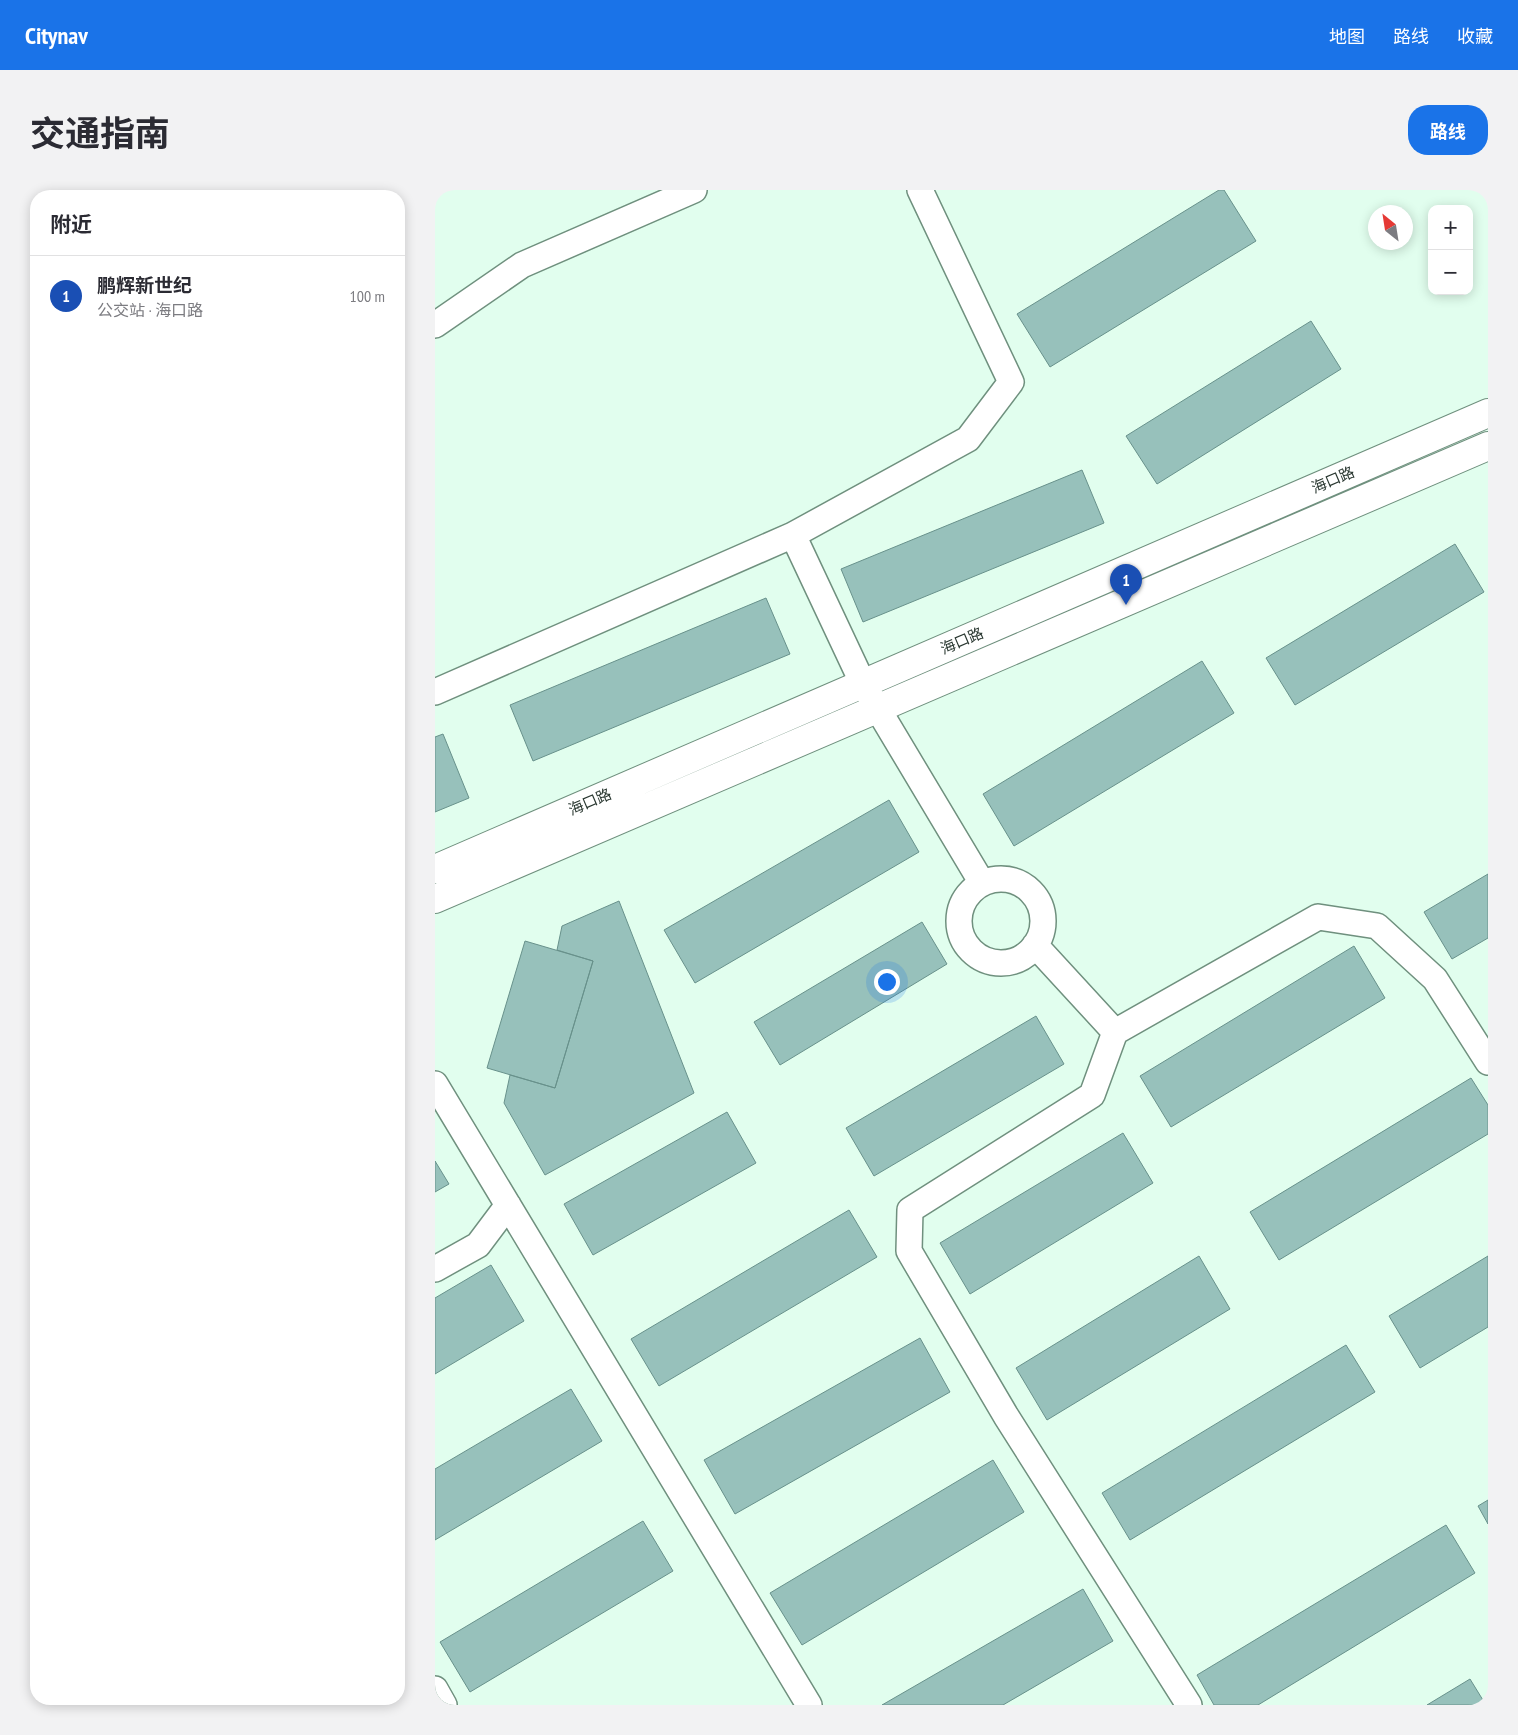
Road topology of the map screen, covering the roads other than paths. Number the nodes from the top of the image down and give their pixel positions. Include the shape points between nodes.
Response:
1 (694, 190) edge
2 (921, 190) edge
3 (435, 325) edge
4 (1488, 413) edge
5 (1488, 446) edge
6 (793, 535) junction
7 (863, 684) junction
8 (435, 692) edge
9 (878, 708) junction
10 (435, 869) edge
11 (982, 883) junction
12 (435, 899) edge
13 (1035, 945) junction
14 (1115, 1032) junction
15 (1488, 1062) edge
16 (435, 1084) edge
17 (508, 1205) junction
18 (435, 1269) edge
19 (435, 1689) edge
20 (444, 1705) edge
21 (809, 1705) edge
22 (1189, 1705) edge

1 - 3 street via 522,265
2 - 6 street via 1011,382 968,439
4 - 7 main road, 海口路
5 - 9 main road, 海口路
6 - 7 street
6 - 8 street
7 - 9 street
7 - 10 main road, 海口路
9 - 11 street
9 - 12 main road, 海口路
11 - 13 street via 1009,880 1033,894 1043,919
11 - 13 street via 971,891 959,916 959,930 964,943 985,960 999,963 1013,961
13 - 14 street
14 - 15 street via 1319,917 1377,926 1435,979
14 - 22 street via 1092,1095 910,1210 909,1250 1006,1416
16 - 17 street
17 - 18 street via 478,1245
17 - 21 street
19 - 20 street

